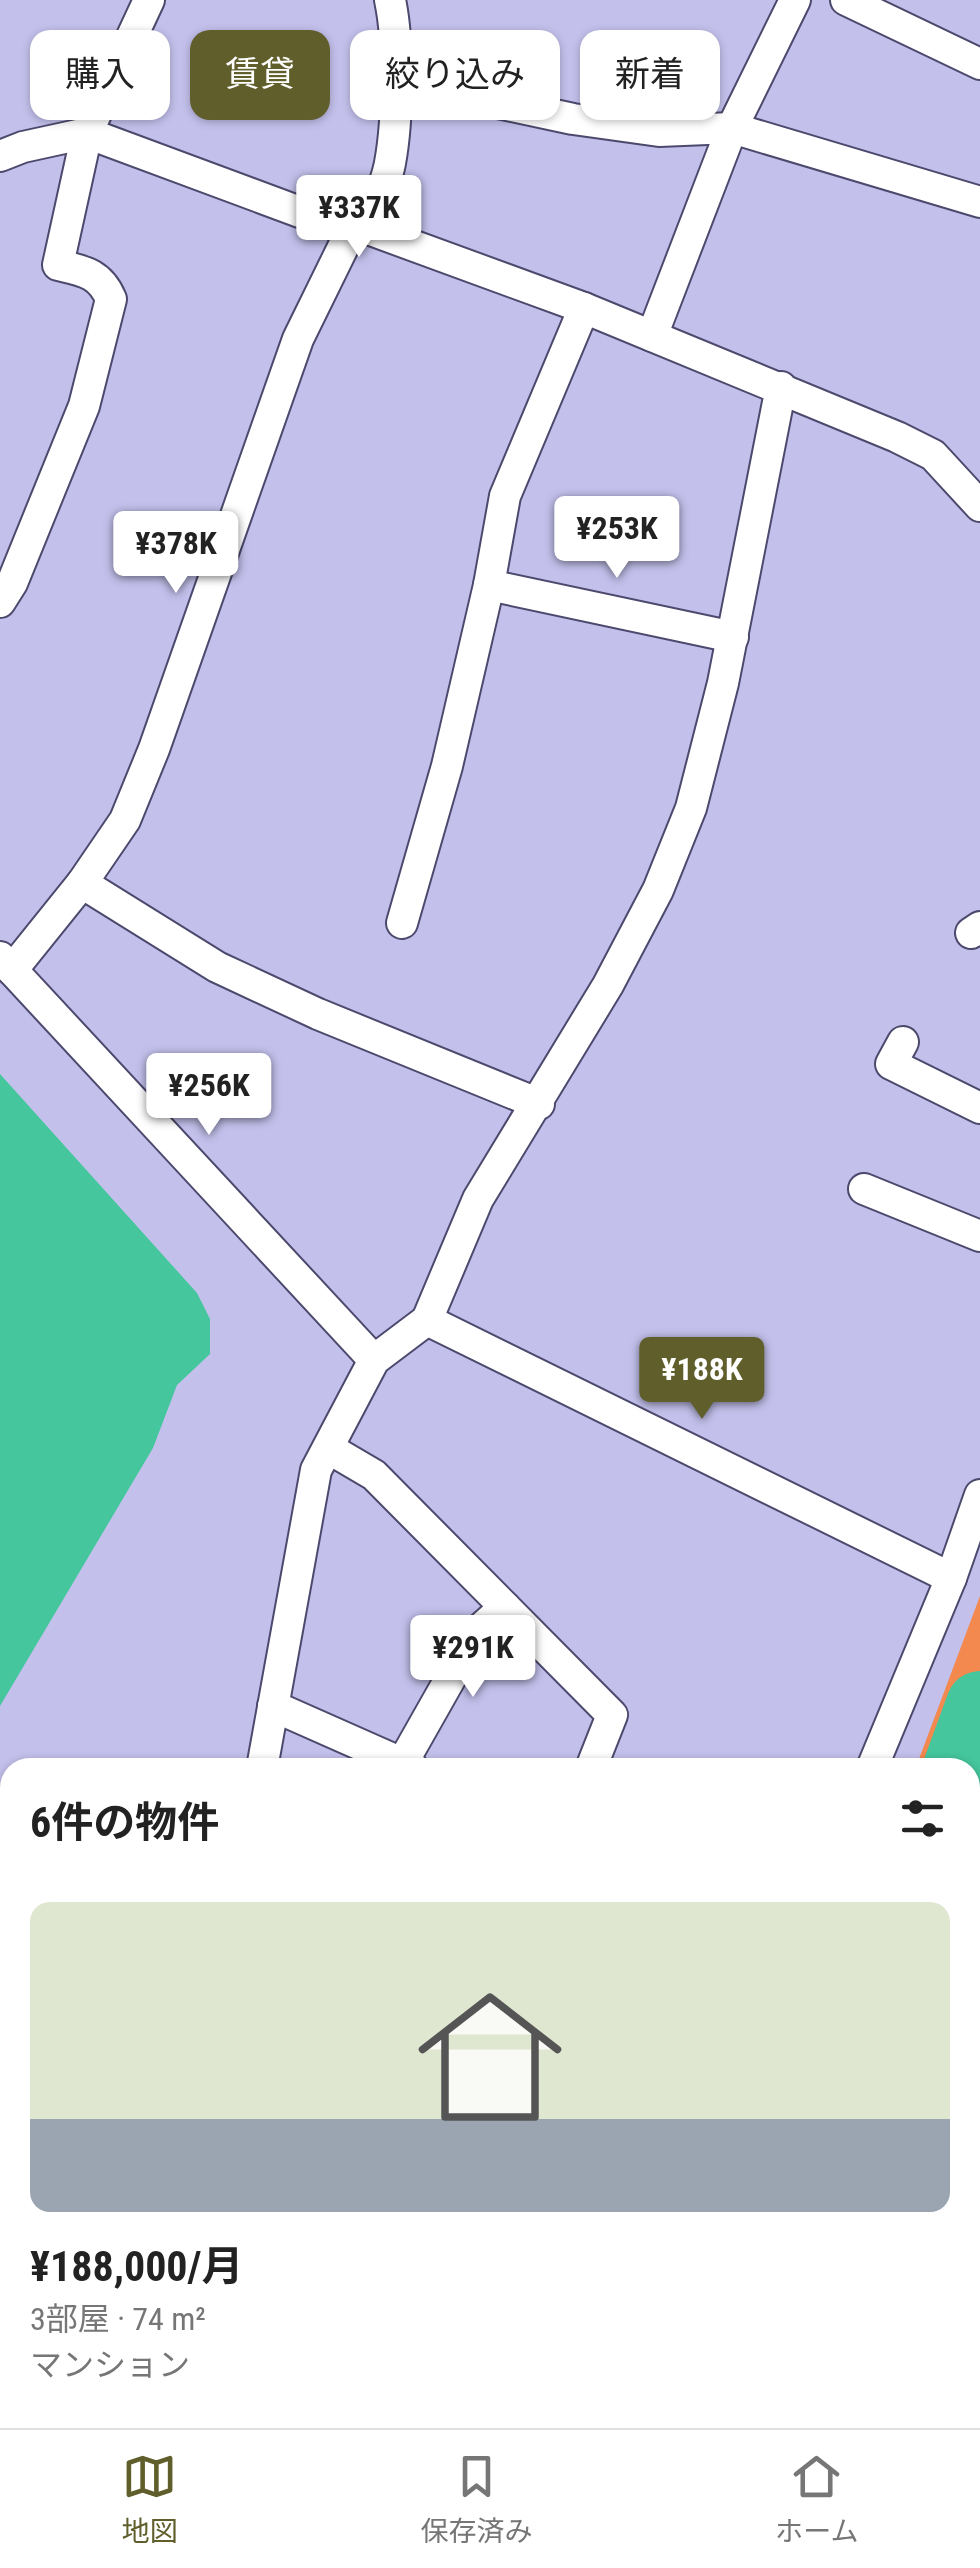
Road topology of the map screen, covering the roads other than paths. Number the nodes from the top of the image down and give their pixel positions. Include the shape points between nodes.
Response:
1 (149, 0) edge
2 (390, 0) edge
3 (795, 0) edge
4 (846, 0) edge
5 (394, 30) edge
6 (980, 64) edge
7 (560, 115) edge
8 (393, 120) edge
9 (732, 128) junction
10 (87, 133) junction
11 (0, 156) edge
12 (980, 202) edge
13 (360, 230) junction
14 (584, 308) junction
15 (652, 336) junction
16 (781, 387) junction
17 (980, 506) edge
18 (489, 584) junction
19 (4, 587) edge
20 (733, 637) junction
21 (82, 883) junction
22 (402, 923) dead end
23 (6, 964) edge
24 (903, 1042) dead end
25 (538, 1104) junction
26 (980, 1108) edge
27 (864, 1189) dead end
28 (980, 1236) edge
29 (427, 1320) junction
30 (374, 1360) junction
31 (328, 1448) junction
32 (980, 1496) edge
33 (951, 1578) junction
34 (505, 1607) junction
35 (273, 1706) junction
36 (264, 1758) edge
37 (392, 1758) edge
38 (412, 1758) edge
39 (595, 1758) edge
40 (876, 1758) edge

1 - 10 street
2 - 5 street
3 - 9 street
4 - 6 street
7 - 9 street via 659,131
8 - 13 street via 390,163
9 - 12 street
9 - 15 street
10 - 11 street
10 - 13 street
10 - 19 street via 58,265 92,273 111,300 84,406
13 - 14 street
13 - 21 street via 298,339 126,820
14 - 15 street
14 - 18 street via 505,496
15 - 16 street
16 - 17 street via 933,455
16 - 20 street
18 - 20 street
18 - 22 street
20 - 25 street via 691,808 658,890
21 - 23 street
21 - 25 street via 217,967
23 - 30 street
24 - 26 street via 891,1064
25 - 29 street via 478,1199
27 - 28 street
29 - 30 street
29 - 33 street
30 - 31 street
31 - 34 street via 374,1475
31 - 35 street via 316,1470
32 - 33 street
33 - 40 street
34 - 38 street via 476,1633
34 - 39 street via 612,1716
35 - 36 street
35 - 37 street

